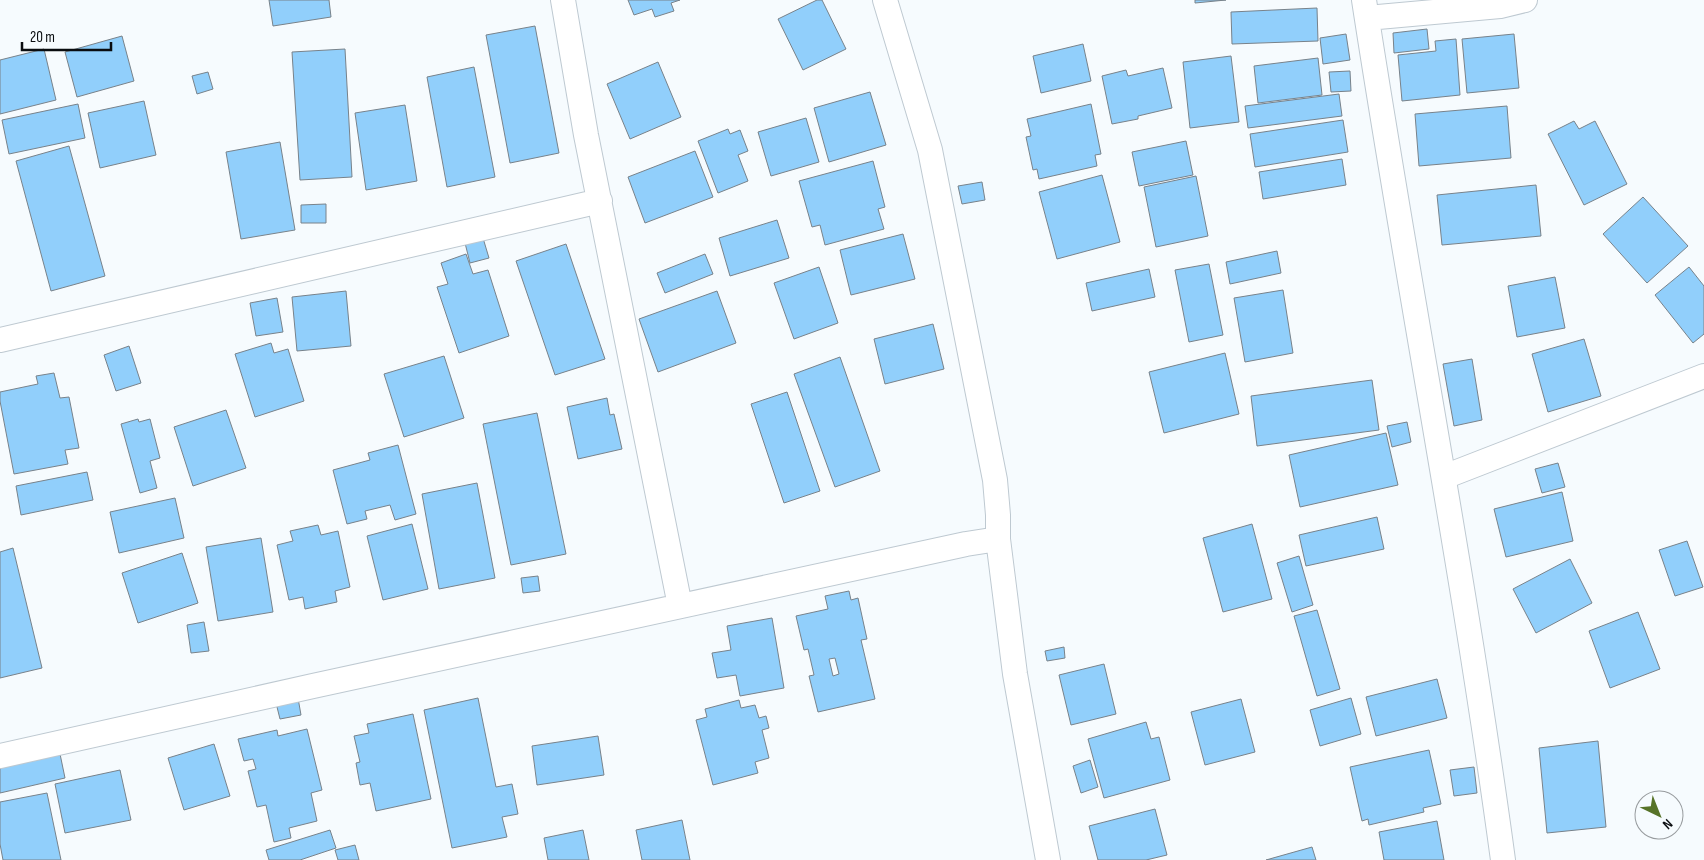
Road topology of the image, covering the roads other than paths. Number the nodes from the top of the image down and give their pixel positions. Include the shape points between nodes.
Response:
1 (563, 0) edge
2 (885, 0) edge
3 (1525, 0) edge
4 (1366, 9) edge
5 (600, 201) junction
6 (0, 340) edge
7 (1704, 376) edge
8 (1444, 477) junction
9 (998, 539) junction
10 (680, 606) junction
11 (0, 756) edge
12 (1048, 860) edge
13 (1503, 860) edge

1 - 5 street
2 - 9 street via 930,150 995,480
3 - 4 street via 1500,6
4 - 8 street
5 - 6 street
5 - 10 street
7 - 8 street
8 - 13 street via 1488,746
9 - 10 street
9 - 12 street via 1014,674
10 - 11 street

